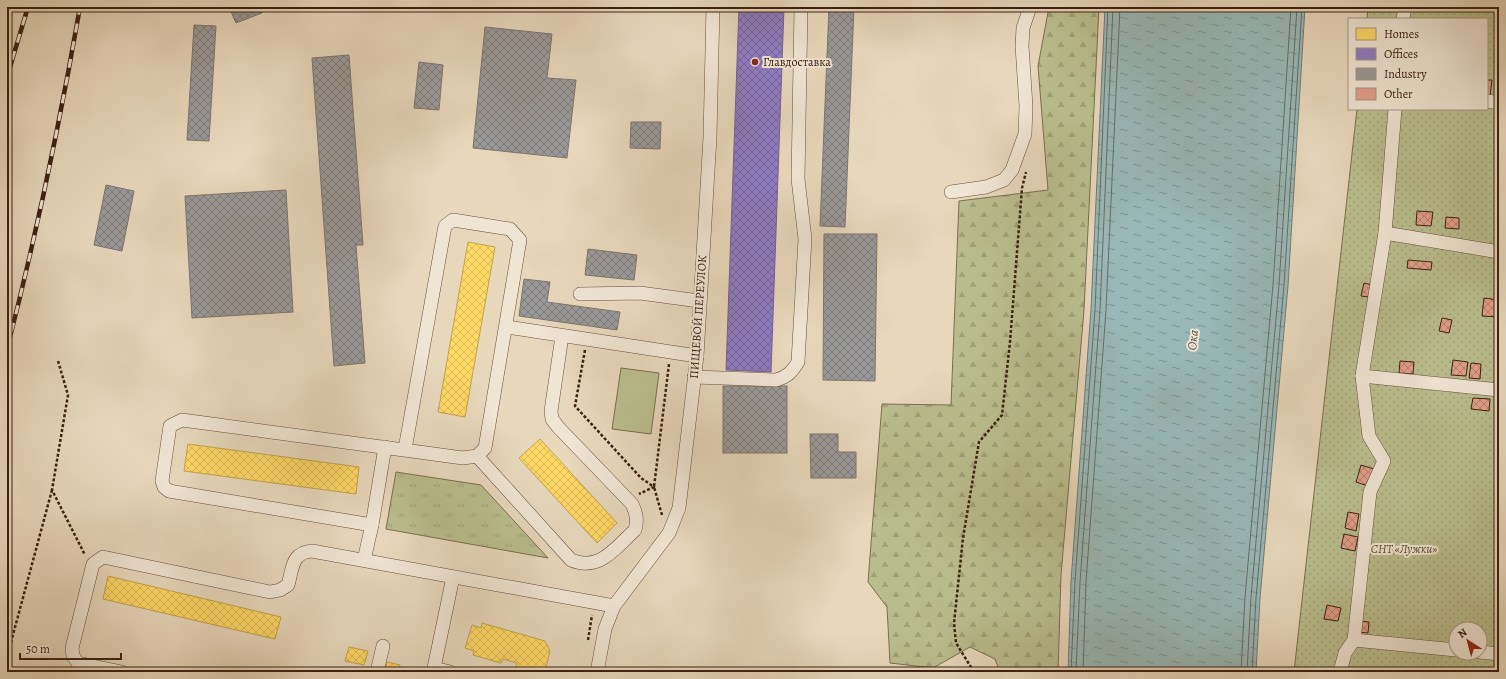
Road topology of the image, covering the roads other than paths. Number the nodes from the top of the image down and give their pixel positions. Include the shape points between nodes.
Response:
1 (713, 7) edge
2 (801, 7) edge
3 (1030, 7) edge
4 (1404, 7) edge
5 (1403, 18) edge
6 (1488, 101) edge
7 (1499, 102) edge
8 (1395, 110) edge
9 (951, 192) dead end
10 (1385, 233) junction
11 (1499, 252) edge
12 (580, 294) dead end
13 (699, 300) junction
14 (507, 327) junction
15 (562, 336) junction
16 (697, 356) junction
17 (1362, 376) junction
18 (694, 377) junction
19 (1499, 390) edge
20 (385, 446) junction
21 (405, 449) junction
22 (477, 456) junction
23 (372, 525) junction
24 (364, 560) junction
25 (453, 576) junction
26 (614, 606) junction
27 (1354, 640) junction
28 (383, 646) dead end
29 (1448, 649) edge
30 (1488, 653) edge
31 (1499, 654) edge
32 (106, 670) edge
33 (122, 672) edge
34 (377, 672) edge
35 (450, 672) edge
36 (597, 672) edge
37 (1340, 672) edge

1 - 13 street, ПИЩЕВОЙ ПЕРЕУЛОК via 710,137
2 - 18 street via 798,179 805,239 798,362 784,378 776,380
3 - 9 street via 1023,28 1022,46 1025,134 1012,170 1004,180 986,187
4 - 5 street
6 - 7 street
8 - 10 street
10 - 11 street
10 - 17 street
12 - 13 street via 640,293
13 - 16 street, ПИЩЕВОЙ ПЕРЕУЛОК
14 - 15 street
14 - 21 street via 520,240 510,228 453,220 445,226
14 - 22 street via 485,448
15 - 16 street
15 - 22 street via 552,419 632,504 638,522 635,530 599,562 582,564 571,560
16 - 18 street, ПИЩЕВОЙ ПЕРЕУЛОК
17 - 19 street
17 - 27 street via 1369,436 1384,461 1370,492
18 - 26 street, ПИЩЕВОЙ ПЕРЕУЛОК via 679,508 675,521 669,533
20 - 21 street
20 - 23 street
20 - 23 street via 182,420 170,426 168,436 162,481 169,491
21 - 22 street via 463,458
23 - 24 street
24 - 25 street
24 - 32 street via 312,551 302,552 296,557 288,585 270,592 103,557 93,564 72,648 73,656 78,663
25 - 26 street
25 - 35 street via 434,668
26 - 36 street, ПИЩЕВОЙ ПЕРЕУЛОК via 605,629
27 - 29 street
27 - 37 street via 1345,653
28 - 34 street
30 - 31 street
32 - 33 street

